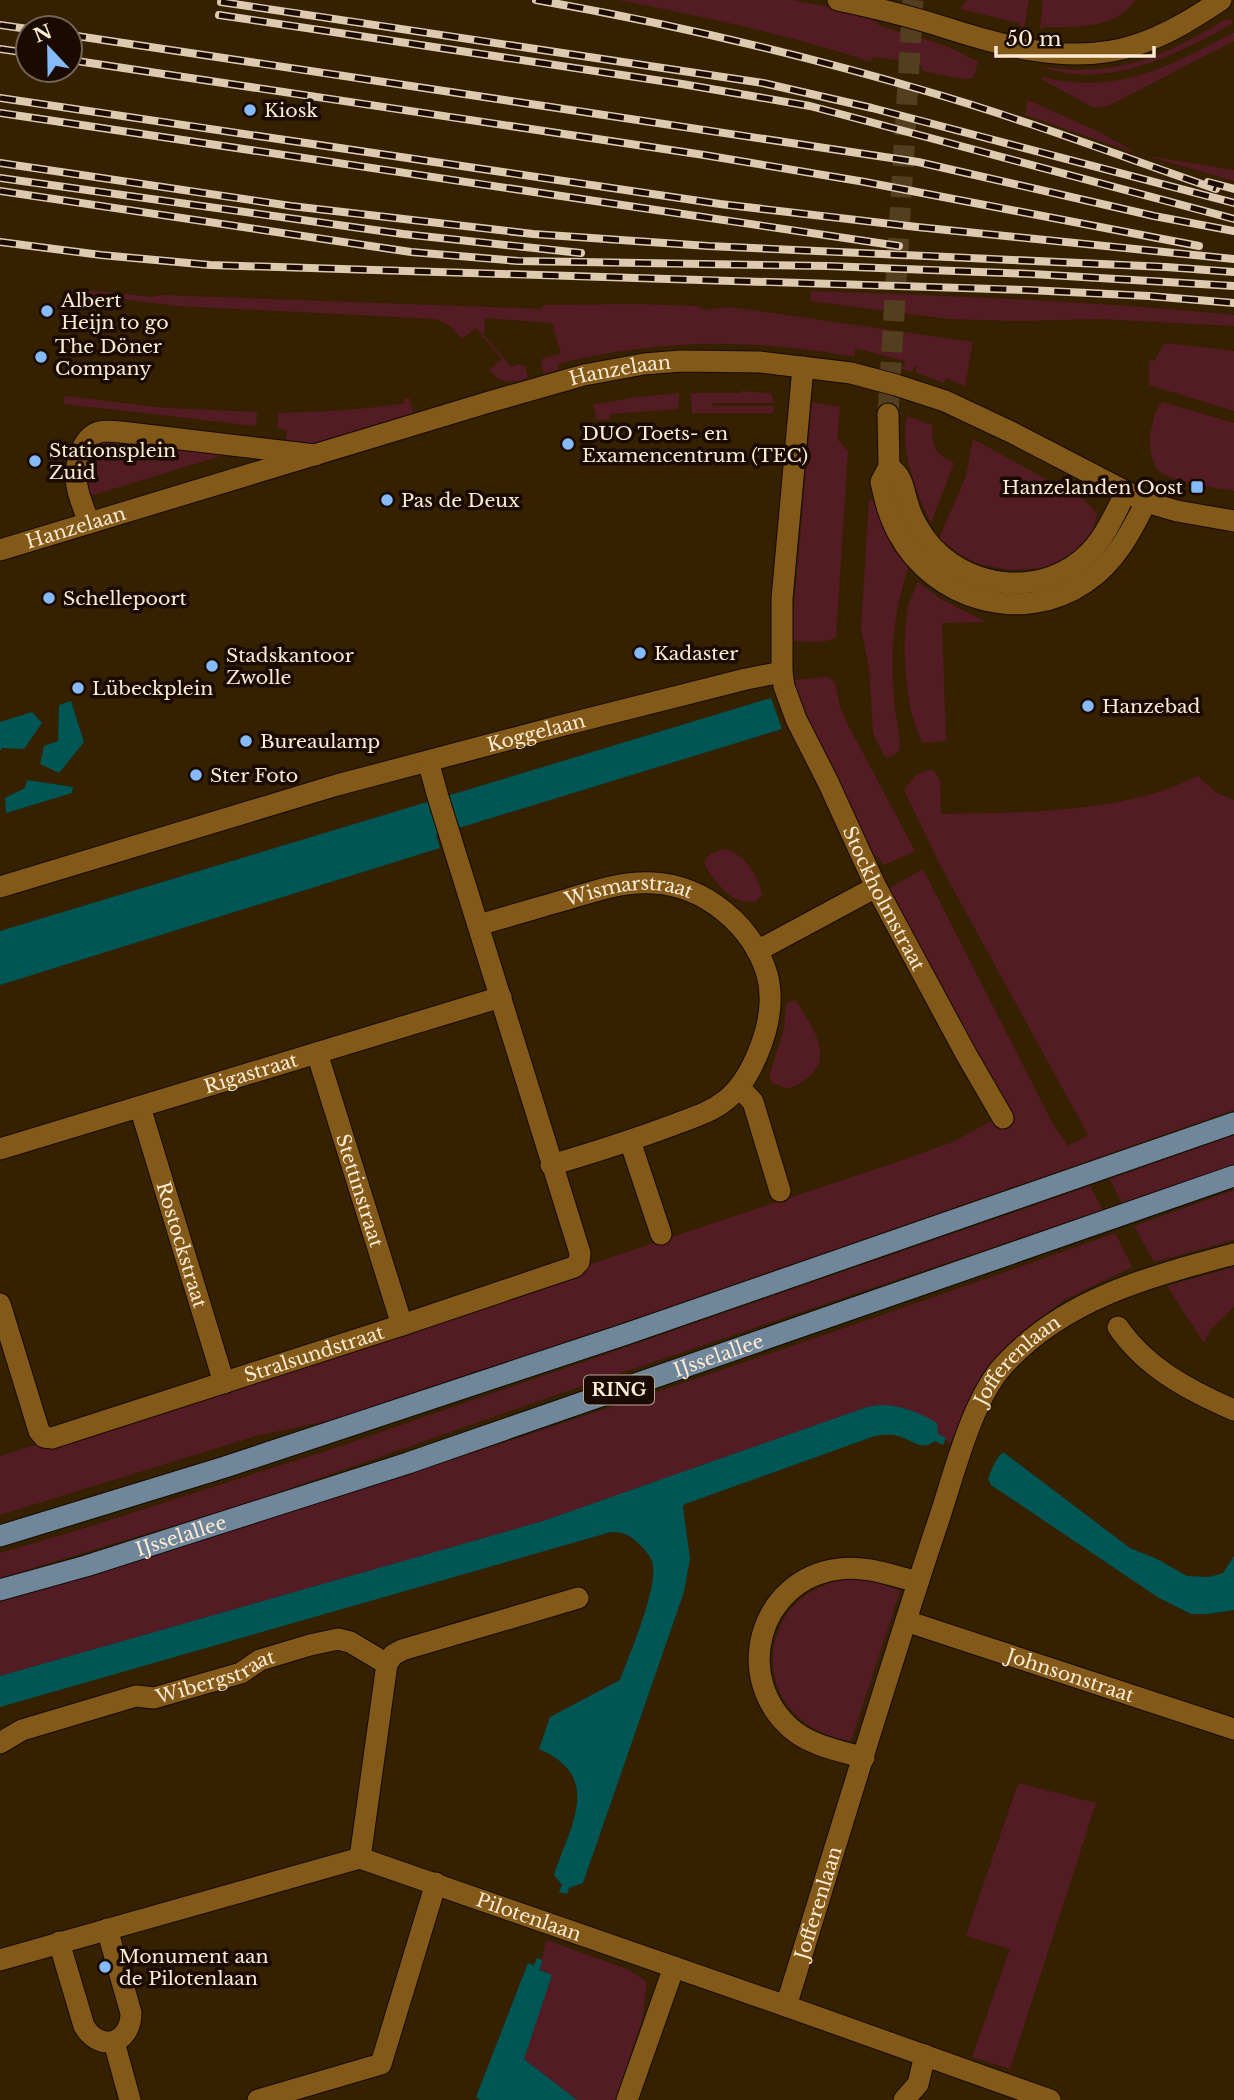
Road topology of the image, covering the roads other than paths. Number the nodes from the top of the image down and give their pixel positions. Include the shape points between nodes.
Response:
1 (838, 0) edge
2 (1221, 0) edge
3 (803, 367) junction
4 (888, 414) tunnel mouth
5 (314, 455) junction
6 (889, 467) junction
7 (1126, 492) junction
8 (1146, 502) junction
9 (1234, 521) edge
10 (89, 523) junction
11 (0, 550) edge
12 (782, 671) junction
13 (428, 761) junction
14 (0, 887) edge
15 (876, 887) junction
16 (478, 925) junction
17 (757, 951) junction
18 (501, 997) junction
19 (317, 1053) junction
20 (739, 1087) junction
21 (140, 1107) junction
22 (1003, 1118) dead end
23 (1234, 1124) edge
24 (630, 1141) junction
25 (0, 1149) edge
26 (551, 1165) junction
27 (1234, 1176) edge
28 (780, 1191) dead end
29 (661, 1234) dead end
30 (1234, 1254) edge
31 (0, 1304) edge
32 (402, 1325) junction
33 (1118, 1327) dead end
34 (224, 1383) junction
35 (1234, 1410) edge
36 (0, 1536) edge
37 (918, 1582) junction
38 (0, 1590) edge
39 (578, 1598) dead end
40 (906, 1621) junction
41 (387, 1664) junction
42 (1234, 1728) edge
43 (0, 1744) edge
44 (864, 1758) junction
45 (360, 1858) junction
46 (436, 1884) junction
47 (107, 1929) junction
48 (59, 1942) junction
49 (0, 1960) edge
50 (674, 1967) junction
51 (786, 2006) junction
52 (114, 2042) junction
53 (925, 2055) junction
54 (327, 2090) edge
55 (131, 2100) edge
56 (258, 2100) edge
57 (627, 2100) edge
58 (904, 2100) edge
59 (1050, 2100) edge

1 - 2 street via 980,39 1055,54 1135,46 1188,22
3 - 5 street, Hanzelaan via 739,361 644,364 584,375
3 - 7 street, Hanzelaan via 851,373 945,401
3 - 12 street via 782,599
4 - 6 street
5 - 10 street, Hanzelaan
5 - 10 street via 100,432 82,449 77,476
6 - 7 street via 901,479 919,528 937,551 957,568 1008,583 1042,580 1079,561 1100,541
6 - 8 street via 881,482 883,491 894,525 913,555 945,585 1001,603 1051,598 1088,581 1124,543
7 - 8 street, Hanzelaan
8 - 9 street, Hanzelaan
10 - 11 street, Hanzelaan
12 - 13 street, Koggelaan
12 - 15 street, Stockholmstraat via 796,719
13 - 14 street, Koggelaan
13 - 16 street
15 - 17 street
15 - 22 street, Stockholmstraat
16 - 17 street, Wismarstraat via 610,887 657,883 682,887 717,905
16 - 18 street
17 - 20 street, Wismarstraat via 768,976 770,1005 765,1037
18 - 19 street, Rigastraat
18 - 26 street
19 - 21 street, Rigastraat
19 - 32 street, Stettinstraat
20 - 24 street, Wismarstraat via 711,1111
20 - 28 street via 753,1102
21 - 25 street, Rigastraat
21 - 34 street, Rostockstraat
23 - 36 main road, RING via 613,1339
24 - 26 street, Wismarstraat
24 - 29 street
26 - 32 street, Stralsundstraat via 579,1262
27 - 38 main road, IJsselallee / RING via 408,1463
30 - 37 street, Jofferenlaan via 1096,1298 1054,1321 1002,1367 981,1399
31 - 34 street, Stralsundstraat via 38,1431 44,1437
32 - 34 street, Stralsundstraat
33 - 35 street via 1156,1367
37 - 40 street, Jofferenlaan
37 - 44 street via 867,1569 823,1572 787,1593 764,1629 760,1676 771,1705 794,1731 814,1743
39 - 41 street via 402,1650
40 - 42 street, Johnsonstraat
40 - 44 street, Jofferenlaan
41 - 43 street, Wibergstraat via 338,1639 260,1660 241,1672 154,1698 135,1696 22,1730
41 - 45 street
44 - 51 street, Jofferenlaan
45 - 46 street, Pilotenlaan
45 - 47 street
46 - 50 street, Pilotenlaan
46 - 54 street via 382,2064
47 - 48 street
47 - 52 street via 131,2013 129,2028
48 - 49 street
48 - 52 street via 84,2026 93,2037
50 - 51 street, Pilotenlaan
50 - 57 street
51 - 53 street, Pilotenlaan
52 - 55 street
53 - 58 street via 918,2084
53 - 59 street, Pilotenlaan
54 - 56 street

